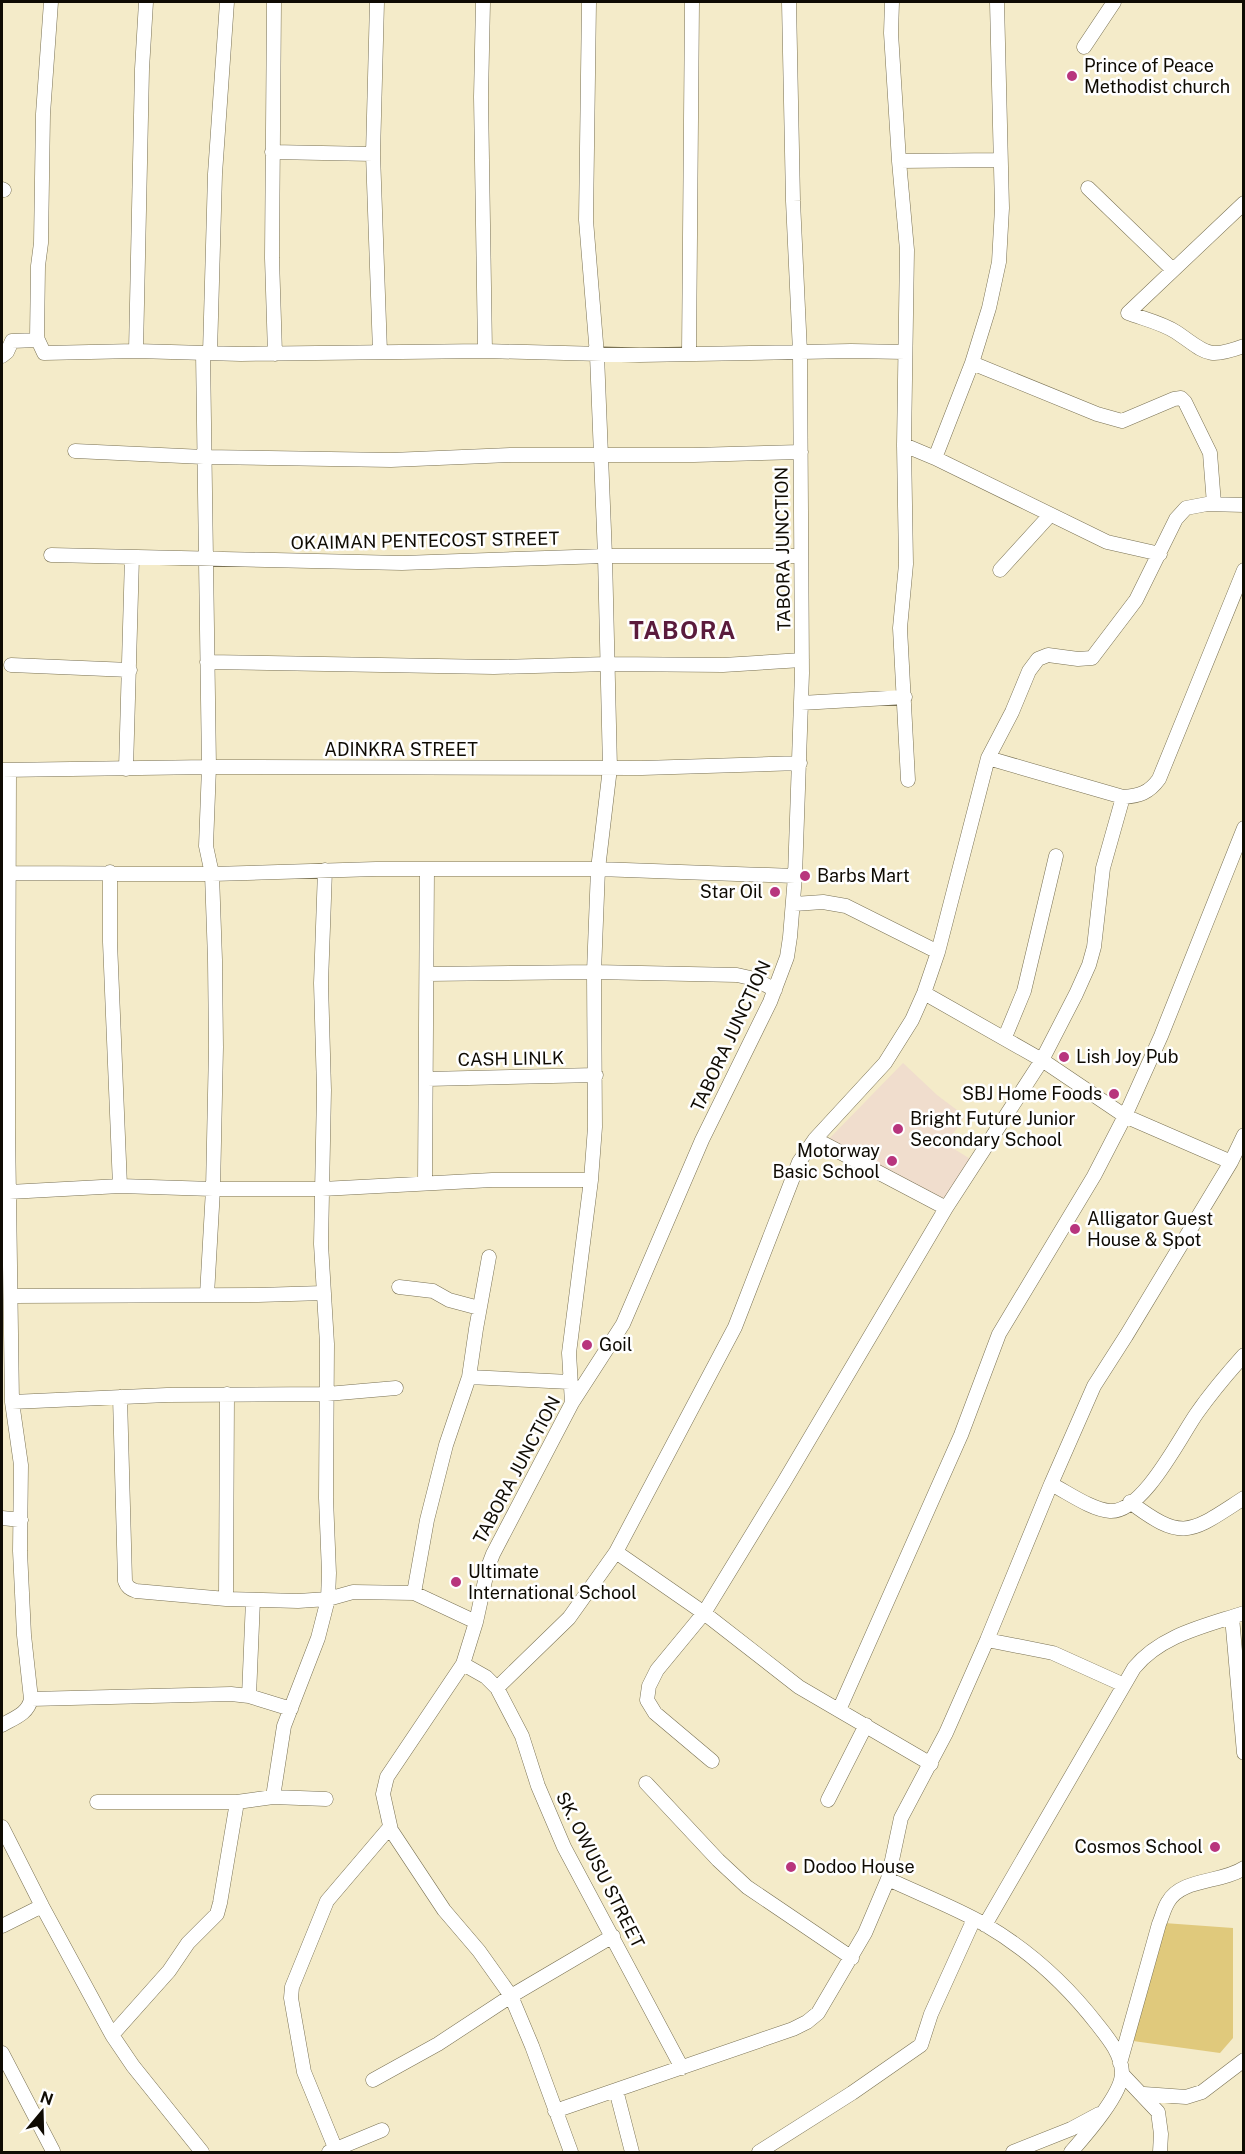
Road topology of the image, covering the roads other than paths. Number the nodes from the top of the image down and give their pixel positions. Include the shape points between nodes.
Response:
1 (51, 2) edge
2 (146, 2) edge
3 (227, 2) edge
4 (274, 2) edge
5 (377, 2) edge
6 (483, 2) edge
7 (590, 2) edge
8 (692, 2) edge
9 (789, 2) edge
10 (892, 2) edge
11 (997, 2) edge
12 (1114, 2) edge
13 (1084, 47) dead end
14 (272, 152) junction
15 (373, 154) junction
16 (1000, 160) junction
17 (899, 161) junction
18 (1088, 188) dead end
19 (1244, 203) edge
20 (1173, 270) junction
21 (34, 340) junction
22 (1244, 346) edge
23 (136, 351) junction
24 (485, 351) junction
25 (380, 352) junction
26 (800, 352) junction
27 (905, 352) junction
28 (207, 353) junction
29 (275, 354) junction
30 (689, 354) junction
31 (597, 355) junction
32 (2, 356) edge
33 (972, 363) junction
34 (904, 446) junction
35 (75, 452) dead end
36 (801, 452) junction
37 (601, 455) junction
38 (204, 457) junction
39 (935, 458) junction
40 (1214, 504) junction
41 (1244, 505) edge
42 (1050, 515) junction
43 (1160, 554) junction
44 (51, 555) dead end
45 (605, 556) junction
46 (800, 556) junction
47 (132, 557) junction
48 (206, 559) junction
49 (1000, 570) dead end
50 (1244, 570) edge
51 (802, 660) junction
52 (207, 662) junction
53 (608, 664) junction
54 (11, 665) dead end
55 (130, 670) junction
56 (905, 697) junction
57 (801, 703) junction
58 (988, 758) junction
59 (800, 762) junction
60 (209, 767) junction
61 (610, 768) junction
62 (126, 769) junction
63 (5, 771) edge
64 (908, 780) dead end
65 (1123, 797) junction
66 (1244, 828) edge
67 (1056, 856) dead end
68 (428, 869) junction
69 (598, 869) junction
70 (325, 870) junction
71 (110, 872) junction
72 (8, 873) junction
73 (212, 874) junction
74 (795, 876) junction
75 (794, 904) junction
76 (938, 952) junction
77 (594, 972) junction
78 (426, 974) junction
79 (775, 990) junction
80 (924, 993) junction
81 (1005, 1037) junction
82 (1042, 1060) junction
83 (596, 1075) junction
84 (427, 1080) junction
85 (1125, 1116) junction
86 (1244, 1134) edge
87 (815, 1138) junction
88 (1231, 1161) junction
89 (591, 1179) junction
90 (425, 1183) junction
91 (120, 1186) junction
92 (213, 1189) junction
93 (322, 1189) junction
94 (9, 1192) junction
95 (946, 1208) junction
96 (489, 1257) dead end
97 (399, 1287) dead end
98 (324, 1293) junction
99 (207, 1295) junction
100 (12, 1296) junction
101 (479, 1308) junction
102 (6, 1317) edge
103 (1244, 1355) edge
104 (470, 1377) junction
105 (570, 1382) junction
106 (396, 1388) dead end
107 (227, 1394) junction
108 (327, 1394) junction
109 (120, 1397) junction
110 (12, 1402) junction
111 (572, 1403) junction
112 (1051, 1484) junction
113 (1244, 1498) edge
114 (1130, 1502) junction
115 (2, 1518) edge
116 (21, 1520) junction
117 (616, 1552) junction
118 (414, 1593) junction
119 (226, 1599) junction
120 (328, 1599) junction
121 (253, 1600) junction
122 (704, 1613) junction
123 (1238, 1615) edge
124 (476, 1622) junction
125 (987, 1640) junction
126 (464, 1664) junction
127 (1124, 1685) junction
128 (497, 1688) junction
129 (249, 1696) junction
130 (32, 1699) junction
131 (291, 1709) junction
132 (839, 1710) junction
133 (1242, 1718) edge
134 (2, 1725) edge
135 (866, 1725) junction
136 (1244, 1753) edge
137 (712, 1761) dead end
138 (931, 1764) junction
139 (646, 1783) dead end
140 (273, 1797) junction
141 (326, 1799) dead end
142 (828, 1800) dead end
143 (97, 1802) dead end
144 (237, 1802) junction
145 (390, 1826) junction
146 (2, 1827) edge
147 (1244, 1868) edge
148 (888, 1879) junction
149 (42, 1906) junction
150 (980, 1922) junction
151 (2, 1926) edge
152 (613, 1936) junction
153 (852, 1958) junction
154 (511, 1996) junction
155 (112, 2035) junction
156 (2, 2052) edge
157 (1244, 2060) edge
158 (682, 2068) junction
159 (1121, 2068) junction
160 (373, 2080) dead end
161 (616, 2090) junction
162 (1144, 2094) junction
163 (1104, 2110) junction
164 (555, 2111) junction
165 (381, 2130) dead end
166 (53, 2151) edge
167 (332, 2151) edge
168 (202, 2152) edge
169 (571, 2152) edge
170 (632, 2152) edge
171 (759, 2152) edge
172 (1013, 2152) edge
173 (1071, 2152) edge
174 (1160, 2152) edge

1 - 21 street
2 - 23 street
3 - 28 street
4 - 14 street
5 - 15 street
6 - 24 street
7 - 31 street via 586,220
8 - 30 street
9 - 26 street, TABORA JUNCTION via 792,201
10 - 17 street
11 - 16 street
12 - 13 street
14 - 15 street
14 - 29 street
15 - 25 street
16 - 17 street
16 - 33 street via 999,262 990,308
17 - 27 street via 907,250
18 - 20 street
19 - 20 street
20 - 22 street via 1128,313 1176,332 1202,351 1216,354
21 - 23 street via 44,353
21 - 32 street via 12,341
23 - 28 street
24 - 25 street
24 - 31 street
25 - 29 street
26 - 27 street
26 - 30 street
26 - 36 street, TABORA JUNCTION
27 - 34 street
28 - 29 street
28 - 38 street
30 - 31 street
31 - 37 street
33 - 39 street
33 - 40 street via 1122,421 1181,398 1210,453
34 - 39 street
34 - 56 street via 906,564 900,628
35 - 38 street
36 - 37 street
36 - 46 street, TABORA JUNCTION
37 - 38 street via 391,460
37 - 45 street
38 - 48 street
39 - 42 street
40 - 41 street
40 - 43 street via 1186,508 1176,519
42 - 43 street via 1107,542
42 - 49 street
43 - 58 street via 1136,600 1092,658 1048,655 1038,659
44 - 47 street, OKAIMAN PENTECOST STREET
45 - 46 street, OKAIMAN PENTECOST STREET
45 - 48 street, OKAIMAN PENTECOST STREET via 402,563
45 - 53 street
46 - 51 street, TABORA JUNCTION
47 - 48 street, OKAIMAN PENTECOST STREET
47 - 55 street
48 - 52 street
50 - 65 street via 1159,779 1139,796
51 - 53 street
51 - 57 street, TABORA JUNCTION
52 - 53 street via 494,667
52 - 60 street
53 - 61 street
54 - 55 street
55 - 62 street
56 - 57 street
56 - 64 street
57 - 59 street, TABORA JUNCTION
58 - 65 street
58 - 76 street
59 - 61 street, ADINKRA STREET
59 - 74 street, TABORA JUNCTION
60 - 61 street, ADINKRA STREET
60 - 62 street, ADINKRA STREET
60 - 73 street via 206,846
61 - 69 street
62 - 63 street, ADINKRA STREET
63 - 72 street
65 - 82 street via 1103,868 1089,965
66 - 85 street
67 - 81 street via 1024,991
68 - 69 street
68 - 70 street
68 - 78 street
69 - 74 street
69 - 77 street
70 - 73 street
70 - 93 street
71 - 72 street
71 - 73 street
71 - 91 street
72 - 94 street
73 - 92 street via 216,1047
74 - 75 street, TABORA JUNCTION
75 - 76 street via 824,902 846,906
75 - 79 street, TABORA JUNCTION via 787,957
76 - 80 street
77 - 78 street
77 - 79 street via 737,975
77 - 83 street
78 - 84 street
79 - 111 street, TABORA JUNCTION via 702,1140 623,1324
80 - 81 street
80 - 87 street via 885,1063
81 - 82 street
82 - 85 street
82 - 95 street
83 - 84 street, CASH LINLK
83 - 89 street
84 - 90 street
85 - 88 street
85 - 132 street via 1094,1176 999,1334 961,1435
86 - 88 street
87 - 95 street
87 - 117 street via 799,1162 735,1327
88 - 112 street via 1094,1386
89 - 90 street
89 - 105 street via 569,1353
90 - 93 street
91 - 92 street
91 - 94 street
92 - 93 street
92 - 99 street
93 - 98 street
94 - 100 street
95 - 122 street
96 - 101 street
97 - 101 street via 433,1291
98 - 99 street
98 - 108 street
99 - 100 street
100 - 102 street
101 - 104 street
102 - 110 street
103 - 114 street via 1197,1413 1152,1482
104 - 105 street
104 - 118 street via 446,1445
105 - 111 street
106 - 108 street
107 - 108 street
107 - 109 street
107 - 119 street
108 - 120 street
109 - 110 street
109 - 119 street via 127,1586 136,1591
110 - 116 street via 21,1465
111 - 124 street, TABORA JUNCTION via 493,1554
112 - 114 street via 1109,1511
112 - 125 street
113 - 114 street via 1200,1526 1187,1529 1154,1521
115 - 116 street
116 - 130 street via 24,1635
117 - 122 street
117 - 128 street via 569,1618
118 - 120 street via 353,1592
118 - 124 street
119 - 121 street
120 - 121 street
120 - 131 street
121 - 129 street
122 - 132 street via 778,1672
122 - 137 street via 657,1670 647,1700 655,1713
123 - 127 street via 1190,1630 1146,1654
123 - 133 street
124 - 126 street, TABORA JUNCTION
125 - 127 street via 1053,1653
125 - 138 street
126 - 128 street, SK. OWUSU STREET
126 - 145 street, TABORA JUNCTION via 387,1777 383,1794
127 - 150 street
128 - 152 street, SK. OWUSU STREET via 522,1736 564,1847
129 - 130 street
129 - 131 street
130 - 134 street via 23,1713
131 - 140 street via 284,1726
132 - 135 street
133 - 136 street
135 - 138 street
135 - 142 street
138 - 148 street via 901,1818
139 - 153 street via 747,1887
140 - 141 street
140 - 144 street
143 - 144 street
144 - 155 street via 217,1914
145 - 154 street via 444,1910
145 - 167 street via 327,1900 292,1987 304,2072
146 - 149 street
147 - 159 street via 1234,1875 1183,1888 1168,1902
148 - 150 street
148 - 153 street
149 - 151 street
149 - 155 street
150 - 159 street via 1027,1953 1078,2000 1110,2041
150 - 171 street via 930,2014 921,2044
152 - 154 street
152 - 158 street, SK. OWUSU STREET
153 - 158 street via 818,2013 807,2022
154 - 160 street via 438,2044
154 - 164 street
155 - 168 street
156 - 166 street
157 - 162 street via 1202,2092 1186,2097
158 - 161 street
159 - 162 street
159 - 163 street
161 - 164 street
161 - 170 street
162 - 174 street via 1158,2112
163 - 172 street via 1071,2129
163 - 173 street
164 - 169 street
165 - 167 street

